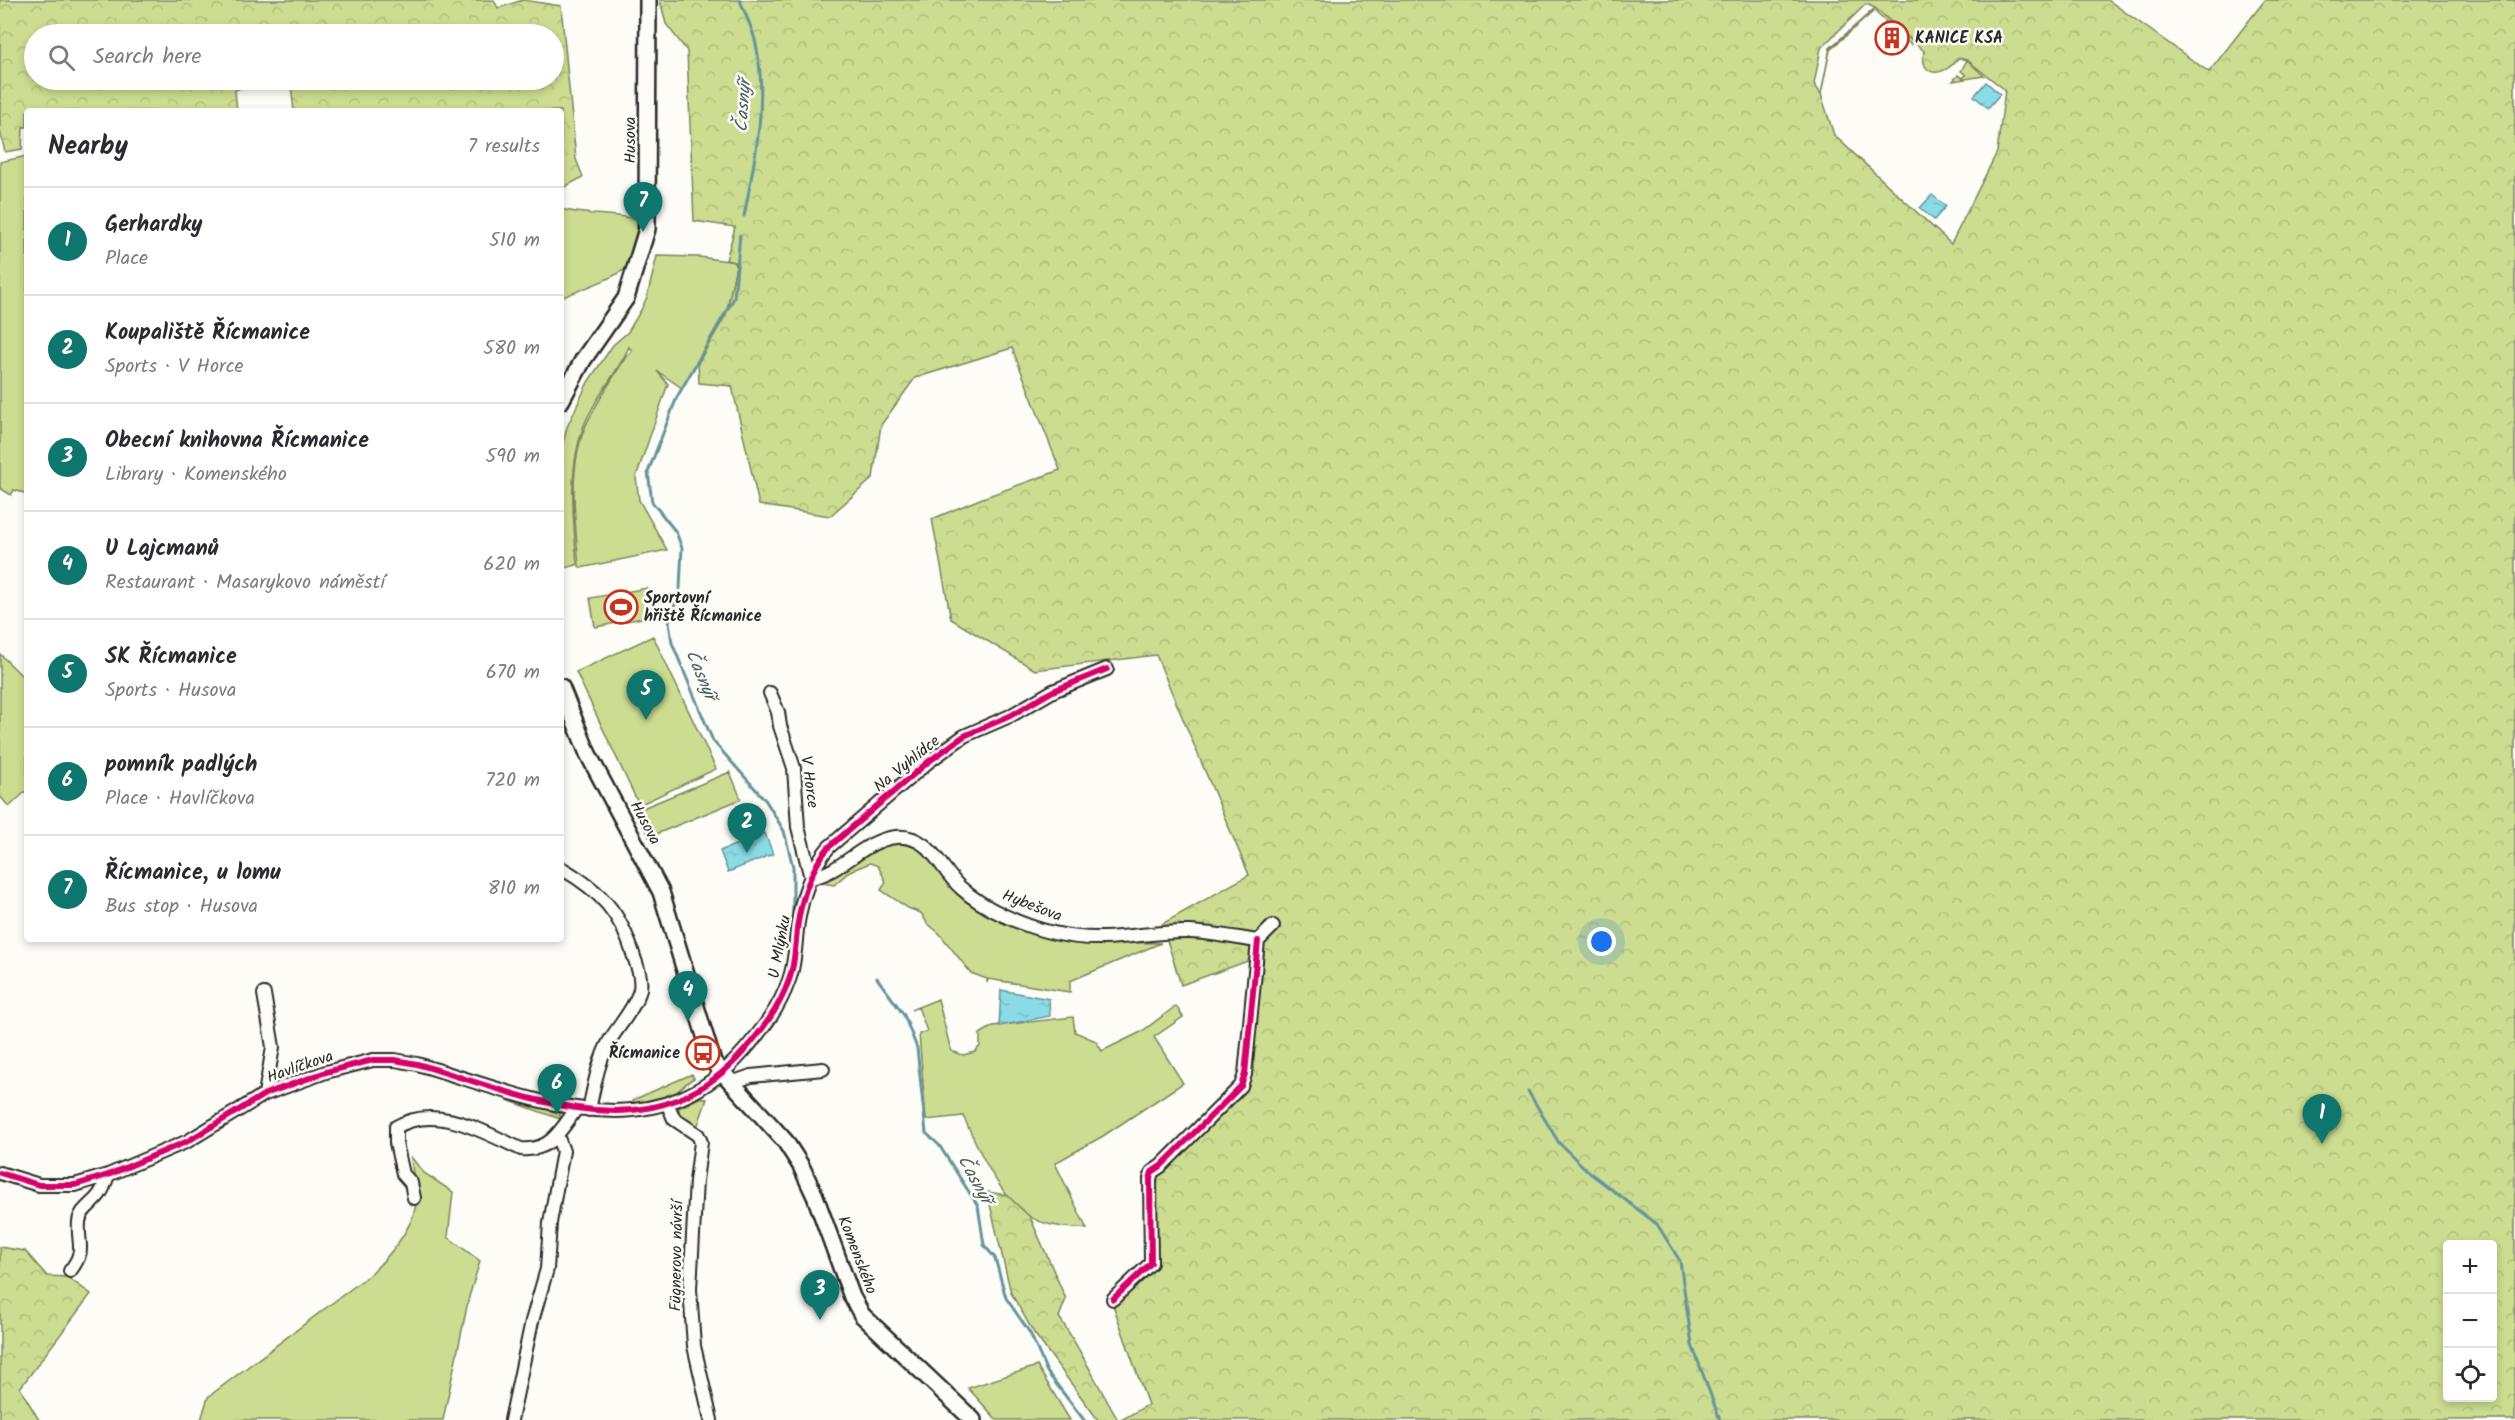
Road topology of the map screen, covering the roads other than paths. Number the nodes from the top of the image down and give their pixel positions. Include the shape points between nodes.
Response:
1 (648, 0) edge
2 (564, 395) edge
3 (1107, 669) dead end
4 (770, 693) dead end
5 (564, 694) edge
6 (564, 870) edge
7 (811, 878) junction
8 (1273, 926) dead end
9 (1258, 941) junction
10 (264, 994) dead end
11 (823, 1069) dead end
12 (727, 1079) junction
13 (265, 1094) junction
14 (668, 1105) junction
15 (576, 1109) junction
16 (590, 1110) junction
17 (557, 1135) junction
18 (0, 1173) edge
19 (108, 1175) junction
20 (414, 1198) dead end
21 (70, 1271) dead end
22 (1113, 1299) dead end
23 (511, 1420) edge
24 (711, 1420) edge
25 (973, 1420) edge

1 - 2 main road, Husova via 647,229 626,298
3 - 7 street, Na Vyhlídce via 963,736 842,834 817,862
4 - 7 street, V Horce via 794,768 798,827
5 - 12 main road, Husova via 588,754 661,892 706,1047 712,1062
6 - 16 street via 580,879 615,913 626,929 639,973 640,990 609,1042 595,1080
7 - 9 street, Hybešova via 826,874 871,843 908,838 930,849 958,887 978,901 1019,922 1061,935 1102,938 1190,932
7 - 12 street, U Mlýnku via 798,920 792,972 786,987 768,1022
8 - 9 street
9 - 22 street via 1241,1086 1152,1172 1151,1263
10 - 13 street, Havlíčkova via 273,1047
11 - 12 street
12 - 14 street
12 - 25 main road, Komenského via 785,1142 801,1166 862,1315
13 - 15 street, Havlíčkova via 353,1064 395,1060
13 - 19 street, Havlíčkova via 188,1141
14 - 16 street, Havlíčkova via 619,1113
14 - 24 street, Fügnerovo návrší via 674,1119 698,1135 701,1142 690,1289 694,1346
15 - 16 street, Havlíčkova
15 - 17 street
17 - 20 street via 544,1147 531,1150 456,1121 425,1118 404,1123 396,1127 396,1143
17 - 23 street via 563,1151 550,1223 547,1269
18 - 19 street, Havlíčkova via 39,1185 75,1185
19 - 21 street via 100,1193 82,1213 82,1248

